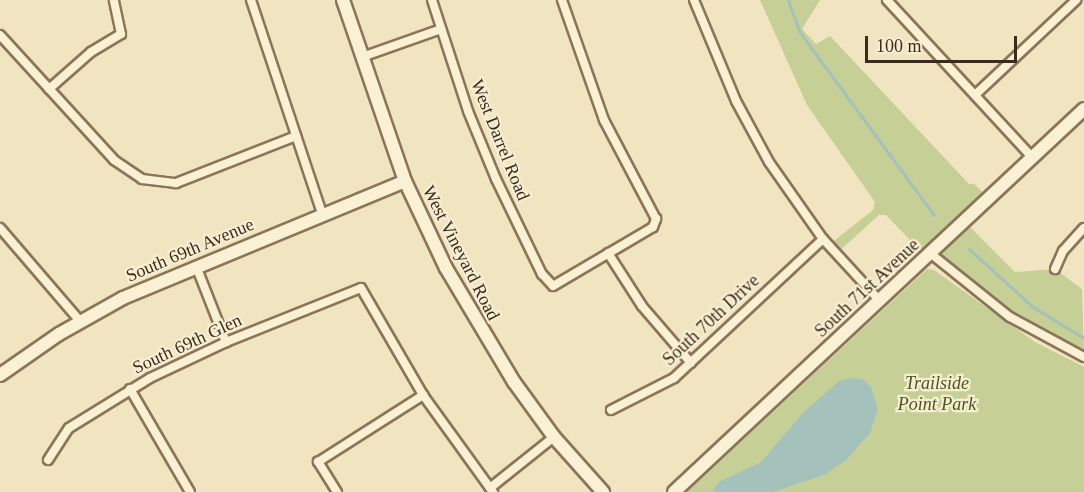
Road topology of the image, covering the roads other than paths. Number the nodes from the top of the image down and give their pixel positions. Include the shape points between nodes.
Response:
1 (114, 0) edge
2 (251, 0) edge
3 (343, 0) edge
4 (432, 0) edge
5 (562, 0) edge
6 (694, 0) edge
7 (887, 0) edge
8 (1071, 2) edge
9 (441, 29) junction
10 (0, 35) edge
11 (362, 57) junction
12 (49, 89) junction
13 (975, 95) junction
14 (1084, 109) edge
15 (296, 136) junction
16 (1033, 158) junction
17 (405, 181) junction
18 (322, 214) junction
19 (0, 228) edge
20 (1084, 228) edge
21 (823, 239) junction
22 (608, 253) junction
23 (930, 253) junction
24 (196, 266) junction
25 (1055, 269) dead end
26 (879, 300) junction
27 (80, 321) junction
28 (226, 342) junction
29 (1084, 357) edge
30 (691, 363) junction
31 (0, 375) edge
32 (130, 389) junction
33 (423, 396) junction
34 (611, 410) dead end
35 (554, 437) junction
36 (48, 460) dead end
37 (492, 490) edge
38 (190, 492) edge
39 (337, 492) edge
40 (603, 492) edge
41 (674, 492) edge

1 - 12 street via 121,34 91,52
2 - 15 street
3 - 11 street, West Vineyard Road
4 - 9 street, West Darrel Road
5 - 22 street via 604,120 656,219 653,227
6 - 21 street via 736,101 769,162
7 - 13 street
8 - 13 street
9 - 11 street
9 - 22 street, West Darrel Road via 496,179 542,274 553,286
10 - 12 street
11 - 17 street, West Vineyard Road
12 - 15 street via 114,160 142,179 176,183
13 - 16 street
14 - 16 street, South 71st Avenue
15 - 18 street
16 - 23 street, South 71st Avenue
17 - 18 street, South 69th Avenue
17 - 35 street, West Vineyard Road via 476,323
18 - 24 street, South 69th Avenue
19 - 27 street
20 - 25 street via 1063,251
21 - 26 street
21 - 30 street, South 70th Drive
22 - 30 street via 642,306
23 - 26 street, South 71st Avenue
23 - 29 street via 1010,318
24 - 27 street, South 69th Avenue
24 - 28 street
26 - 41 street, South 71st Avenue
27 - 31 street, South 69th Avenue
28 - 32 street, South 69th Glen
28 - 33 street, South 69th Glen via 361,288
30 - 34 street, South 70th Drive via 658,388
32 - 36 street, South 69th Glen via 69,428
32 - 38 street
33 - 37 street
33 - 39 street via 318,462
35 - 37 street
35 - 40 street, West Vineyard Road

